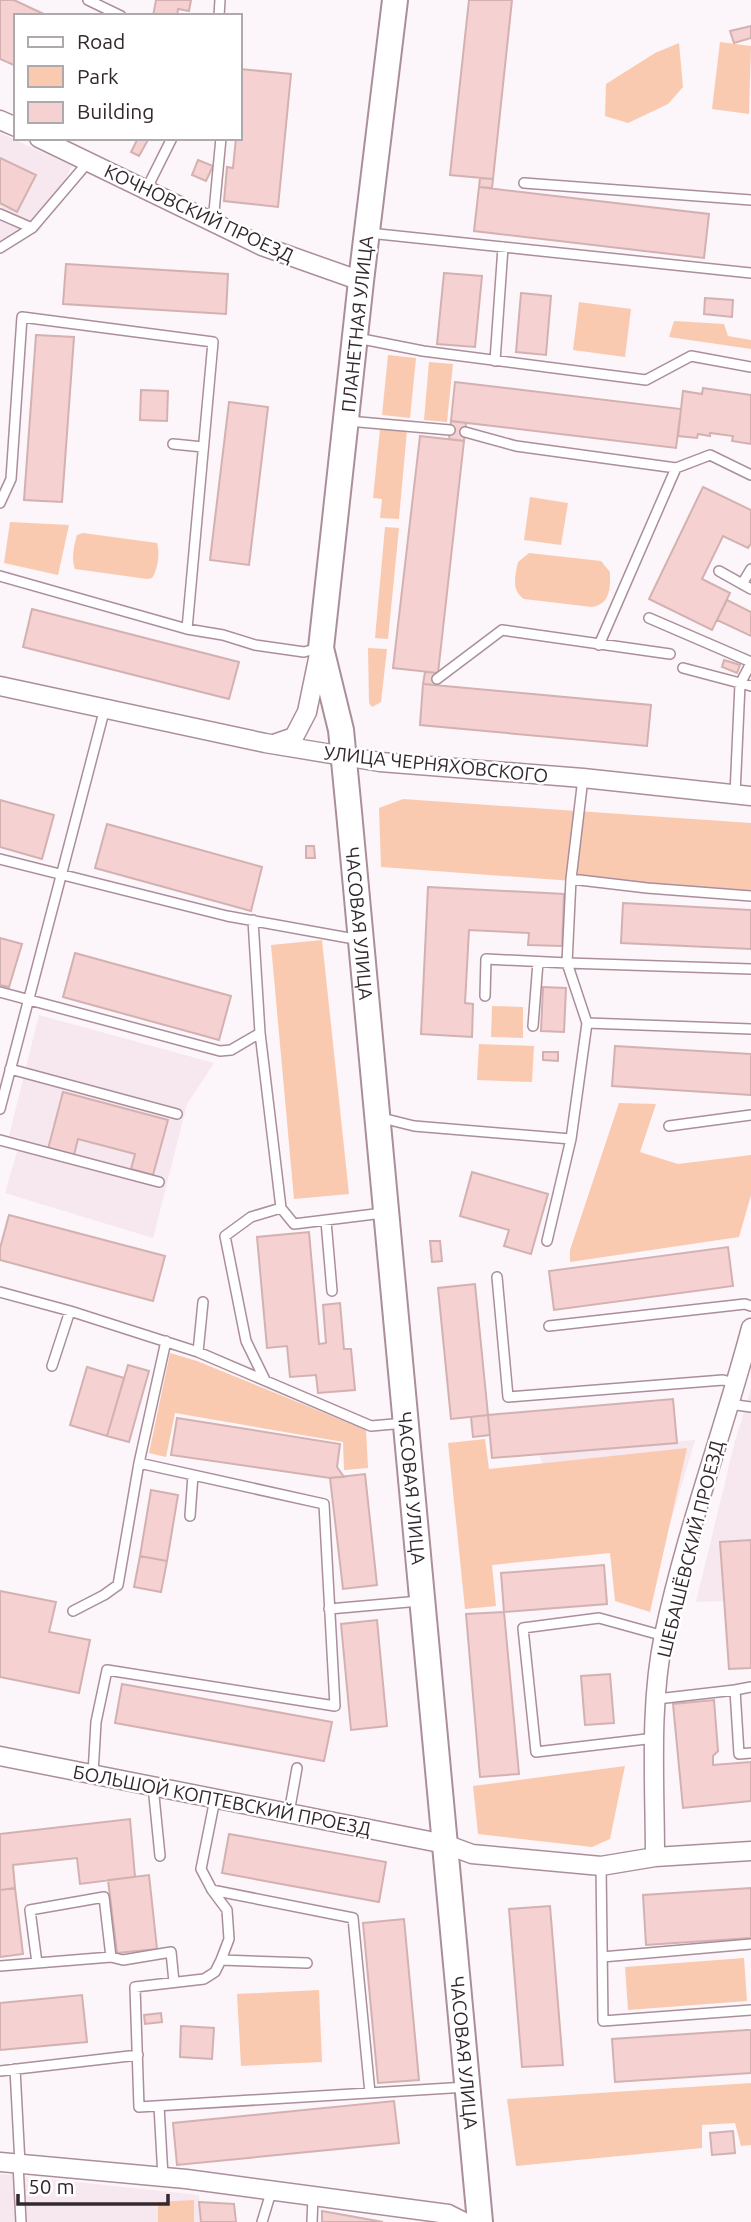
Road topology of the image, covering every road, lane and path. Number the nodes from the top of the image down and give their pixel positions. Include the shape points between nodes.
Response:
1 (88, 0) edge
2 (395, 0) edge
3 (117, 14) edge
4 (43, 140) edge
5 (171, 140) edge
6 (221, 140) edge
7 (89, 162) junction
8 (524, 183) dead end
9 (146, 190) junction
10 (751, 201) edge
11 (0, 214) edge
12 (213, 222) junction
13 (32, 228) junction
14 (367, 233) junction
15 (502, 247) junction
16 (0, 248) edge
17 (751, 273) edge
18 (361, 281) junction
19 (355, 338) junction
20 (495, 361) junction
21 (751, 367) edge
22 (346, 421) junction
23 (450, 430) dead end
24 (465, 432) dead end
25 (173, 443) dead end
26 (203, 447) junction
27 (676, 468) junction
28 (751, 475) edge
29 (0, 503) edge
30 (751, 569) edge
31 (719, 571) dead end
32 (0, 576) edge
33 (747, 586) edge
34 (649, 618) dead end
35 (187, 629) junction
36 (599, 645) junction
37 (321, 648) junction
38 (670, 654) dead end
39 (751, 662) edge
40 (683, 668) dead end
41 (438, 679) dead end
42 (740, 684) junction
43 (0, 686) edge
44 (751, 686) edge
45 (105, 708) junction
46 (272, 744) junction
47 (343, 755) junction
48 (583, 778) junction
49 (743, 795) edge
50 (0, 859) edge
51 (61, 874) junction
52 (571, 879) junction
53 (751, 896) edge
54 (253, 920) junction
55 (360, 940) junction
56 (538, 961) junction
57 (567, 963) junction
58 (751, 969) edge
59 (0, 992) edge
60 (485, 996) dead end
61 (29, 999) junction
62 (587, 1023) junction
63 (533, 1026) dead end
64 (751, 1028) edge
65 (260, 1034) junction
66 (10, 1069) junction
67 (0, 1109) edge
68 (177, 1114) dead end
69 (751, 1115) edge
70 (377, 1116) junction
71 (669, 1126) dead end
72 (571, 1139) junction
73 (0, 1140) edge
74 (159, 1182) dead end
75 (281, 1208) junction
76 (386, 1213) junction
77 (326, 1221) junction
78 (547, 1241) dead end
79 (497, 1277) dead end
80 (332, 1290) dead end
81 (0, 1292) edge
82 (203, 1302) dead end
83 (751, 1306) edge
84 (70, 1311) junction
85 (548, 1326) dead end
86 (751, 1328) edge
87 (166, 1341) junction
88 (198, 1352) junction
89 (52, 1366) dead end
90 (265, 1380) junction
91 (735, 1383) junction
92 (729, 1404) junction
93 (751, 1407) edge
94 (405, 1422) junction
95 (139, 1463) junction
96 (193, 1475) junction
97 (190, 1516) dead end
98 (421, 1601) junction
99 (329, 1609) junction
100 (73, 1611) dead end
101 (664, 1636) junction
102 (751, 1687) edge
103 (735, 1690) junction
104 (657, 1699) junction
105 (655, 1738) junction
106 (751, 1753) edge
107 (0, 1756) edge
108 (297, 1768) dead end
109 (93, 1774) junction
110 (153, 1786) junction
111 (215, 1798) junction
112 (289, 1813) junction
113 (445, 1844) junction
114 (751, 1851) edge
115 (160, 1856) dead end
116 (655, 1857) junction
117 (601, 1866) junction
118 (212, 1889) junction
119 (751, 1944) edge
120 (111, 1957) junction
121 (602, 1957) junction
122 (221, 1960) junction
123 (37, 1963) junction
124 (307, 1963) dead end
125 (0, 1966) edge
126 (174, 1982) junction
127 (751, 2010) edge
128 (138, 2055) junction
129 (15, 2069) junction
130 (0, 2071) edge
131 (467, 2087) junction
132 (370, 2093) junction
133 (159, 2106) junction
134 (13, 2163) edge
135 (163, 2177) junction
136 (272, 2189) junction
137 (313, 2196) junction
138 (21, 2222) edge
139 (262, 2222) edge
140 (312, 2222) edge
141 (464, 2222) edge
142 (480, 2222) edge

1 - 3 lane
2 - 14 street, ПЛАНЕТНАЯ УЛИЦА
4 - 7 street, КОЧНОВСКИЙ ПРОЕЗД
5 - 9 lane
6 - 12 lane
7 - 9 street, КОЧНОВСКИЙ ПРОЕЗД
7 - 13 lane
8 - 10 lane
9 - 12 street, КОЧНОВСКИЙ ПРОЕЗД
11 - 13 lane
12 - 18 street, КОЧНОВСКИЙ ПРОЕЗД via 262,246
13 - 16 lane
14 - 15 lane
14 - 18 street, ПЛАНЕТНАЯ УЛИЦА
15 - 17 lane
15 - 20 lane
18 - 19 street, ПЛАНЕТНАЯ УЛИЦА
19 - 20 lane
19 - 22 street, ПЛАНЕТНАЯ УЛИЦА
20 - 21 lane via 646,380 691,356
22 - 23 lane
22 - 37 street, ПЛАНЕТНАЯ УЛИЦА
24 - 27 lane via 516,446
25 - 26 lane
26 - 29 lane via 213,342 22,317 11,479
26 - 35 lane
27 - 28 lane via 710,455
27 - 36 lane
30 - 33 lane
31 - 33 lane
32 - 35 lane
34 - 39 lane
35 - 37 lane via 278,650
36 - 38 lane
36 - 41 lane via 502,631
37 - 46 street, ПЛАНЕТНАЯ УЛИЦА via 307,712 294,737
37 - 47 street, ПЛАНЕТНАЯ УЛИЦА
39 - 42 lane
40 - 42 lane
42 - 44 lane
42 - 49 lane
43 - 45 street, УЛИЦА ЧЕРНЯХОВСКОГО
45 - 46 street, УЛИЦА ЧЕРНЯХОВСКОГО
45 - 51 lane
46 - 47 street, УЛИЦА ЧЕРНЯХОВСКОГО
47 - 48 street, УЛИЦА ЧЕРНЯХОВСКОГО
47 - 55 street, ЧАСОВАЯ УЛИЦА
48 - 49 street, УЛИЦА ЧЕРНЯХОВСКОГО
48 - 52 lane
50 - 51 lane
51 - 54 lane
51 - 61 lane
52 - 53 lane
52 - 57 lane
54 - 55 lane
54 - 65 lane
55 - 70 street, ЧАСОВАЯ УЛИЦА
56 - 57 lane
56 - 60 lane via 486,959
56 - 63 lane
57 - 58 lane
57 - 62 lane
59 - 61 lane
61 - 65 lane via 220,1051
61 - 66 lane
62 - 64 lane
62 - 72 lane
65 - 75 lane
66 - 67 lane
66 - 68 lane
69 - 71 lane
70 - 72 lane via 414,1126
70 - 76 street, ЧАСОВАЯ УЛИЦА
72 - 78 lane
73 - 74 lane
75 - 77 lane via 294,1224
75 - 90 lane via 251,1217 226,1236 246,1342
76 - 77 lane
76 - 94 street, ЧАСОВАЯ УЛИЦА
77 - 80 lane
79 - 91 lane via 508,1397 723,1380
81 - 84 lane
82 - 88 lane
83 - 85 lane
84 - 87 lane
84 - 89 lane
86 - 91 street, ШЕБАШЁВСКИЙ ПРОЕЗД
87 - 88 lane
87 - 95 lane
88 - 90 lane
90 - 94 lane via 372,1426
91 - 92 street, ШЕБАШЁВСКИЙ ПРОЕЗД
92 - 93 lane
92 - 101 street, ШЕБАШЁВСКИЙ ПРОЕЗД
94 - 98 street, ЧАСОВАЯ УЛИЦА
95 - 96 lane
95 - 100 lane via 118,1585
96 - 97 lane
96 - 99 lane via 324,1504
98 - 99 lane
98 - 113 street, ЧАСОВАЯ УЛИЦА
99 - 109 lane via 335,1706 107,1670 96,1722
101 - 104 street, ШЕБАШЁВСКИЙ ПРОЕЗД
101 - 105 lane via 599,1618 523,1628 536,1752
102 - 103 lane
103 - 104 lane
103 - 106 lane via 739,1754
104 - 105 street, ШЕБАШЁВСКИЙ ПРОЕЗД
105 - 116 street, ШЕБАШЁВСКИЙ ПРОЕЗД
107 - 109 street, БОЛЬШОЙ КОПТЕВСКИЙ ПРОЕЗД
108 - 112 lane
109 - 110 street, БОЛЬШОЙ КОПТЕВСКИЙ ПРОЕЗД
110 - 111 street, БОЛЬШОЙ КОПТЕВСКИЙ ПРОЕЗД
110 - 115 lane
111 - 112 street, БОЛЬШОЙ КОПТЕВСКИЙ ПРОЕЗД
111 - 118 lane via 201,1869
112 - 113 street, БОЛЬШОЙ КОПТЕВСКИЙ ПРОЕЗД
113 - 117 street via 472,1854
113 - 131 street, ЧАСОВАЯ УЛИЦА
114 - 116 street
116 - 117 street
117 - 121 lane
118 - 122 lane via 227,1910 229,1938
118 - 132 lane via 352,1918
119 - 121 lane
120 - 123 lane
120 - 123 lane via 103,1897 30,1910
120 - 126 lane via 123,1960 171,1952
121 - 127 lane via 603,2021
122 - 124 lane
122 - 126 lane via 215,1972 204,1979
123 - 125 lane
126 - 128 lane via 135,1987
128 - 129 lane
128 - 133 lane via 139,2107
129 - 130 lane
129 - 134 lane
131 - 132 lane
131 - 142 street, ЧАСОВАЯ УЛИЦА
132 - 133 lane
133 - 135 lane
134 - 135 street
134 - 138 lane
135 - 136 street
136 - 137 street
136 - 139 lane
137 - 140 lane
137 - 141 street via 448,2214

